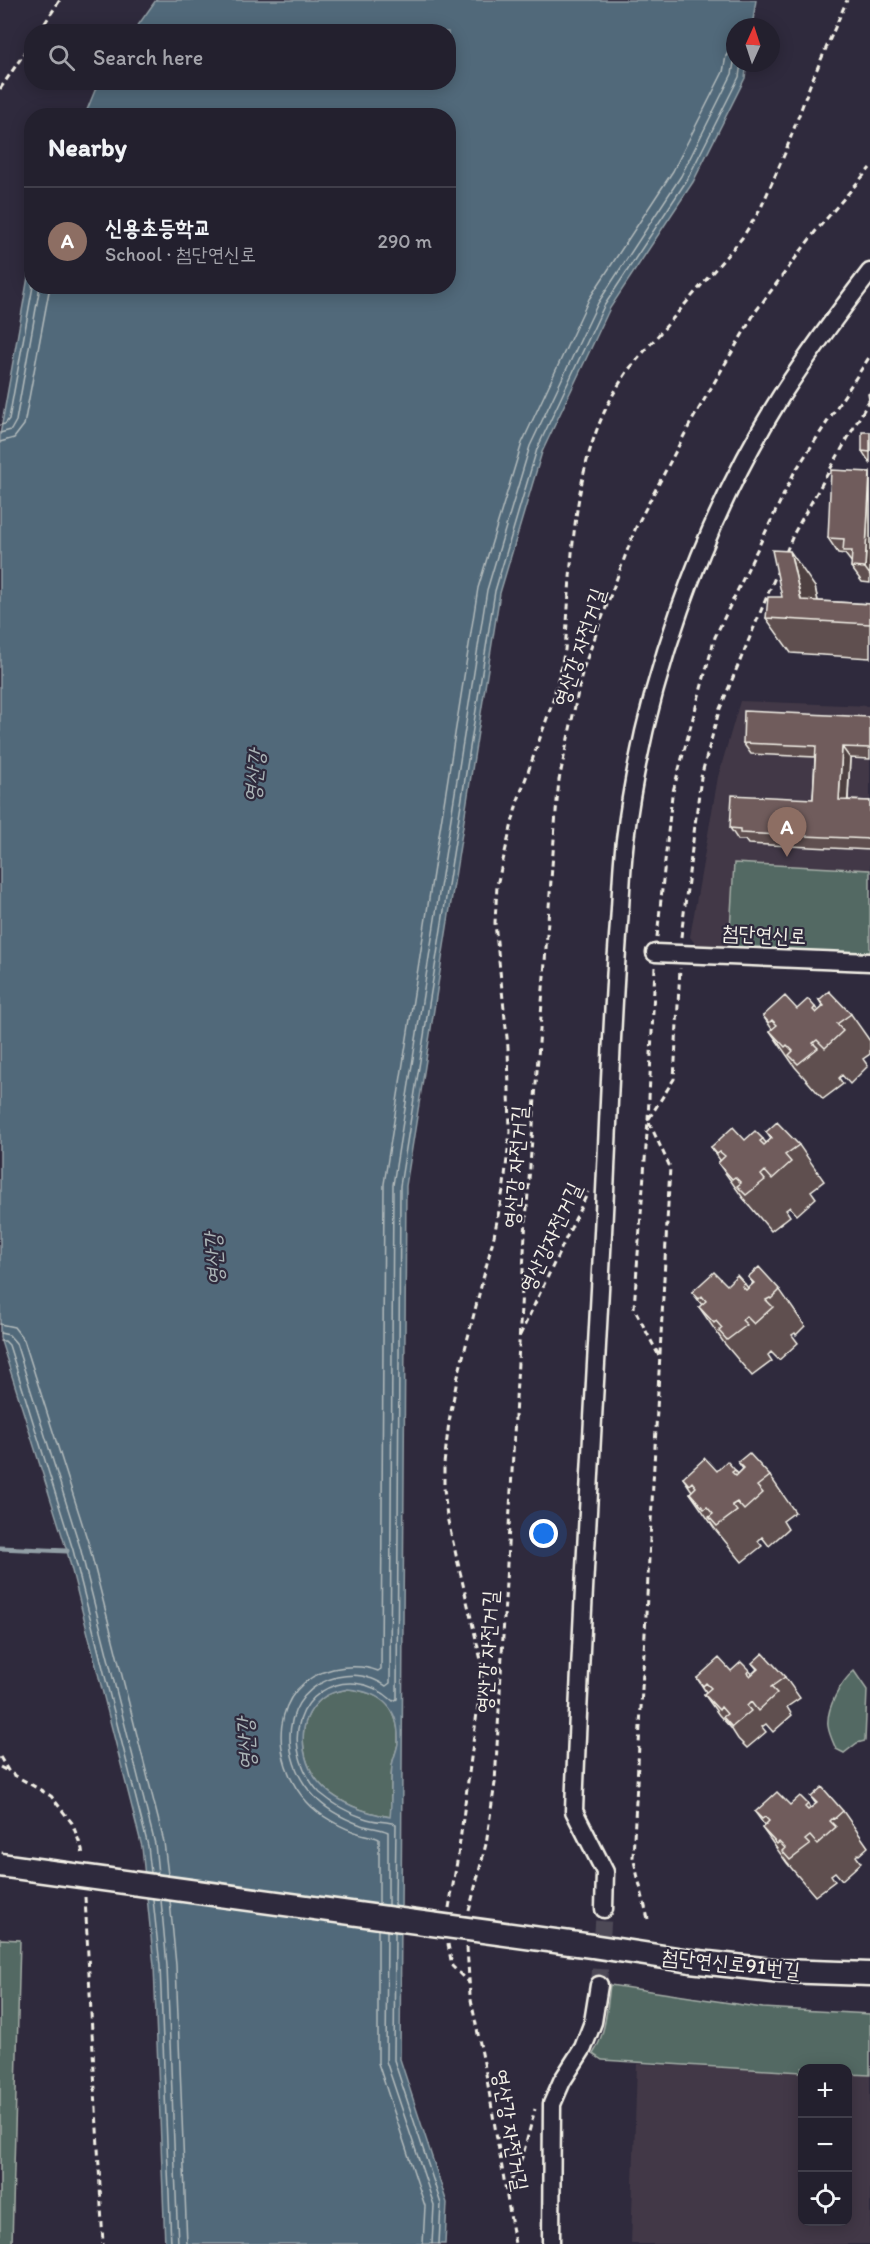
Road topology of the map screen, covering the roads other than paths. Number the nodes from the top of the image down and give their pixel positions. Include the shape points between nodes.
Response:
1 (870, 272) edge
2 (655, 952) road end
3 (870, 962) edge
4 (0, 1864) edge
5 (604, 1909) tunnel mouth
6 (870, 1974) edge
7 (599, 1985) tunnel mouth
8 (551, 2244) edge

1 - 5 street via 780,398 706,540 653,698 625,840 574,1811 605,1872
2 - 3 street, 첨단연신로
4 - 6 street, 첨단연신로91번길, bridge via 690,1961 781,1971
7 - 8 street via 593,2022 583,2048 552,2104

